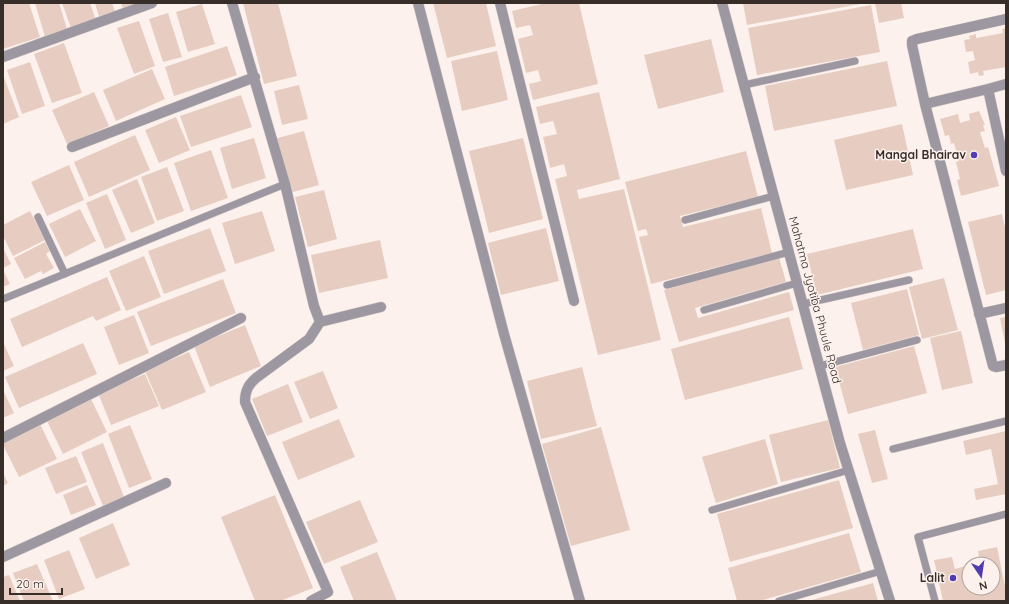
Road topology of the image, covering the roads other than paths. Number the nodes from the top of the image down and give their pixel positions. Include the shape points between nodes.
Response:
1 (152, 3) edge
2 (232, 3) edge
3 (418, 3) edge
4 (500, 3) edge
5 (722, 3) edge
6 (1006, 19) edge
7 (3, 56) edge
8 (855, 61) dead end
9 (254, 77) junction
10 (1006, 84) edge
11 (744, 85) junction
12 (988, 88) junction
13 (925, 104) junction
14 (72, 147) dead end
15 (1006, 171) edge
16 (285, 184) junction
17 (774, 196) junction
18 (38, 217) dead end
19 (685, 220) dead end
20 (789, 252) junction
21 (65, 274) junction
22 (909, 280) dead end
23 (798, 283) junction
24 (667, 284) dead end
25 (3, 299) edge
26 (574, 301) dead end
27 (803, 304) junction
28 (382, 307) dead end
29 (1006, 308) edge
30 (704, 310) dead end
31 (979, 314) junction
32 (241, 318) dead end
33 (320, 322) junction
34 (917, 340) dead end
35 (1006, 365) edge
36 (820, 366) junction
37 (1006, 421) edge
38 (3, 438) edge
39 (893, 449) dead end
40 (849, 470) junction
41 (166, 483) dead end
42 (712, 510) dead end
43 (1006, 514) edge
44 (3, 557) edge
45 (881, 571) junction
46 (311, 601) edge
47 (580, 601) edge
48 (779, 601) edge
49 (890, 601) edge
50 (935, 601) edge

1 - 7 street
2 - 9 street
3 - 47 street via 504,334
4 - 26 street
5 - 11 street, Mahatma Jyotiba Phuule Road
6 - 13 street via 912,42
8 - 11 lane
9 - 14 street
9 - 16 street
10 - 12 street
11 - 17 street, Mahatma Jyotiba Phuule Road
12 - 13 street
12 - 15 street
13 - 31 street
16 - 21 lane
16 - 33 street
17 - 19 lane
17 - 20 street, Mahatma Jyotiba Phuule Road
18 - 21 lane
20 - 23 street, Mahatma Jyotiba Phuule Road
20 - 24 lane
21 - 25 lane
22 - 27 lane
23 - 27 street, Mahatma Jyotiba Phuule Road
23 - 30 lane
27 - 36 street, Mahatma Jyotiba Phuule Road
28 - 33 street
29 - 31 street
31 - 35 street via 992,366
32 - 38 street
33 - 46 street via 309,340 256,378 245,394 245,402 328,592
34 - 36 lane
36 - 40 street, Mahatma Jyotiba Phuule Road
37 - 39 lane
40 - 42 lane
40 - 45 street, Mahatma Jyotiba Phuule Road
41 - 44 street
43 - 50 lane via 918,537
45 - 48 lane
45 - 49 street, Mahatma Jyotiba Phuule Road

